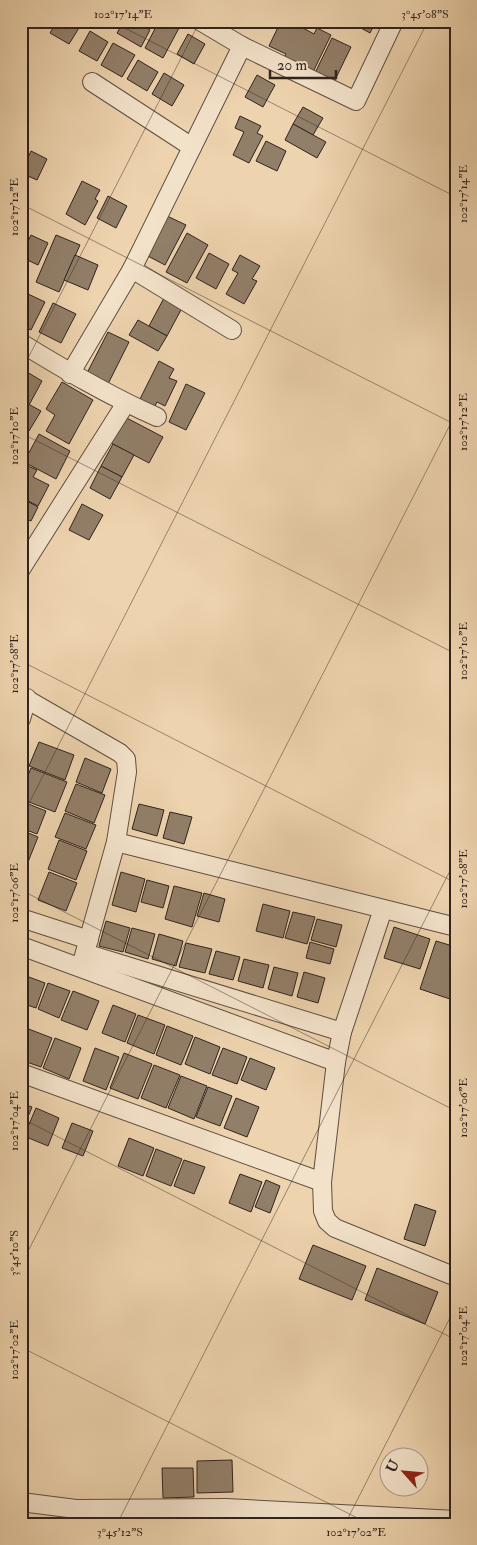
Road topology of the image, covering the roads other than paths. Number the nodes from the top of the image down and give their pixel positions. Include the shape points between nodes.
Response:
1 (200, 21) edge
2 (394, 21) edge
3 (242, 46) junction
4 (92, 82) dead end
5 (192, 146) junction
6 (132, 269) junction
7 (232, 330) dead end
8 (21, 343) edge
9 (70, 374) junction
10 (126, 403) junction
11 (157, 417) dead end
12 (21, 569) edge
13 (24, 697) edge
14 (21, 719) edge
15 (116, 842) junction
16 (383, 909) junction
17 (21, 918) edge
18 (456, 927) edge
19 (21, 946) edge
20 (85, 954) junction
21 (342, 1032) junction
22 (336, 1062) junction
23 (21, 1073) edge
24 (322, 1182) junction
25 (456, 1277) edge
26 (21, 1502) edge
27 (151, 1516) edge
28 (456, 1520) edge

1 - 3 street
2 - 3 street via 356,101
3 - 5 street
4 - 5 street
5 - 6 street
6 - 7 street
6 - 9 street
8 - 9 street
9 - 10 street
10 - 11 street
10 - 12 street
13 - 14 street
13 - 15 street via 126,758 127,772
15 - 16 street
15 - 20 street
16 - 18 street
16 - 21 street
17 - 20 street
19 - 20 street
20 - 21 street
20 - 22 street
21 - 22 street
22 - 24 street
23 - 24 street
24 - 25 street via 323,1211 335,1228
26 - 27 street
27 - 28 street via 226,1508

